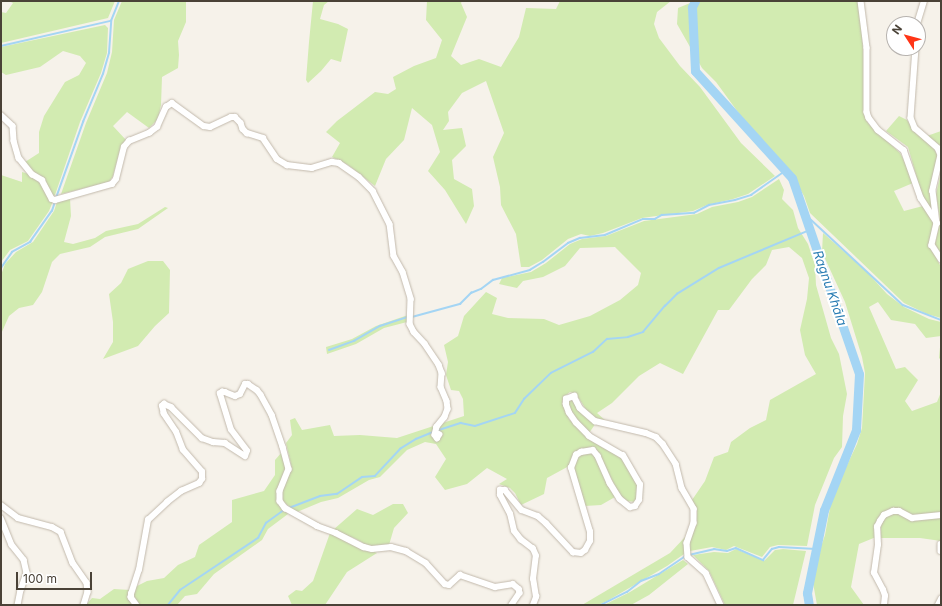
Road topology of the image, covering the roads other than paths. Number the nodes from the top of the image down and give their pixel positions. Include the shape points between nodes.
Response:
1 (862, 1) edge
2 (924, 1) edge
3 (919, 16) edge
4 (915, 56) edge
5 (1, 115) edge
6 (937, 223) junction
7 (941, 258) edge
8 (436, 434) dead end
9 (1, 505) edge
10 (941, 515) edge
11 (1, 518) edge
12 (941, 544) edge
13 (941, 551) edge
14 (885, 596) junction
15 (941, 599) edge
16 (18, 605) edge
17 (84, 605) edge
18 (136, 605) edge
19 (512, 605) edge
20 (533, 605) edge
21 (721, 605) edge
22 (884, 605) edge
23 (887, 605) edge
24 (938, 605) edge

1 - 6 street via 867,48 869,118 878,130 904,150 919,194
2 - 3 street
4 - 6 street via 911,118 915,128 938,148 941,155 933,190
5 - 8 street via 13,126 19,158 32,174 42,180 55,200 112,184 116,179 124,146 157,127 166,107 172,103 204,126 210,127 235,117 243,130 263,138 276,158 288,165 312,168 332,162 339,163 359,177 373,191 390,224 394,256 403,272 410,299 410,324 442,373 441,388 448,409 437,427
6 - 7 street via 932,245
9 - 17 street via 18,518 52,526 61,532 73,563 88,583
10 - 14 street via 912,518 899,511 893,511 884,515 878,527 874,573
11 - 16 street via 12,545 24,560 27,573
12 - 13 street
14 - 22 street
14 - 23 street
15 - 24 street
18 - 19 street via 130,598 139,570 148,520 181,491 202,479 202,472 183,450 162,406 164,404 171,407 202,438 225,443 245,456 247,451 231,430 220,394 222,392 235,396 240,394 245,384 257,390 272,415 283,447 289,469 280,491 280,501 285,508 316,526 372,550 391,547 406,551 426,563 445,584 449,585 460,575 495,587 513,584 520,593
20 - 21 street via 536,597 533,579 536,556 534,549 521,540 514,531 500,490 505,490 522,510 538,516 573,552 581,553 590,541 590,532 571,468 576,455 593,450 620,499 630,507 635,506 639,500 640,485 623,456 589,436 569,412 566,399 574,396 580,408 595,421 646,433 656,437 663,444 676,464 682,488 694,508 693,528 687,543 688,557 706,573

